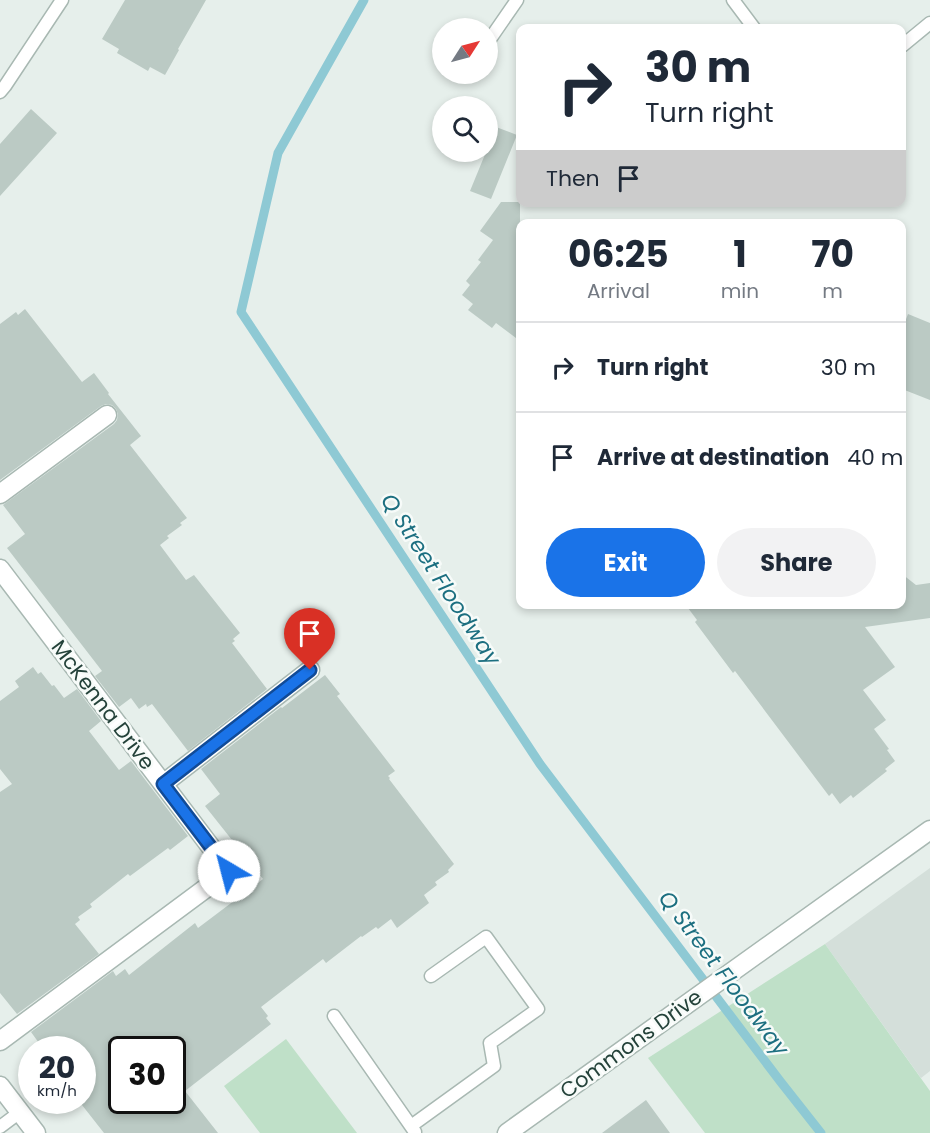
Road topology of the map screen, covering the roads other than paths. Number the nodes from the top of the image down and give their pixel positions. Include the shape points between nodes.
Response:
1 (62, 0) edge
2 (517, 0) edge
3 (733, 0) edge
4 (751, 24) edge
5 (930, 24) edge
6 (498, 28) edge
7 (906, 43) edge
8 (2, 87) edge
9 (107, 415) dead end
10 (0, 494) edge
11 (0, 569) edge
12 (310, 670) dead end
13 (163, 784) junction
14 (930, 830) edge
15 (431, 976) dead end
16 (334, 1016) dead end
17 (0, 1041) edge
18 (0, 1086) edge
19 (18, 1109) edge
20 (18, 1114) edge
21 (22, 1114) edge
22 (0, 1127) edge
23 (413, 1130) edge
24 (36, 1133) edge
25 (507, 1133) edge

1 - 8 lane
2 - 6 lane
3 - 4 lane
5 - 7 lane
9 - 10 street
11 - 13 street, McKenna Drive
12 - 13 street
13 - 17 street, McKenna Drive via 229,871
14 - 25 street, Commons Drive
15 - 23 lane via 486,937 538,1009 490,1043 494,1066
16 - 23 lane
18 - 19 street
20 - 22 lane
21 - 24 street

